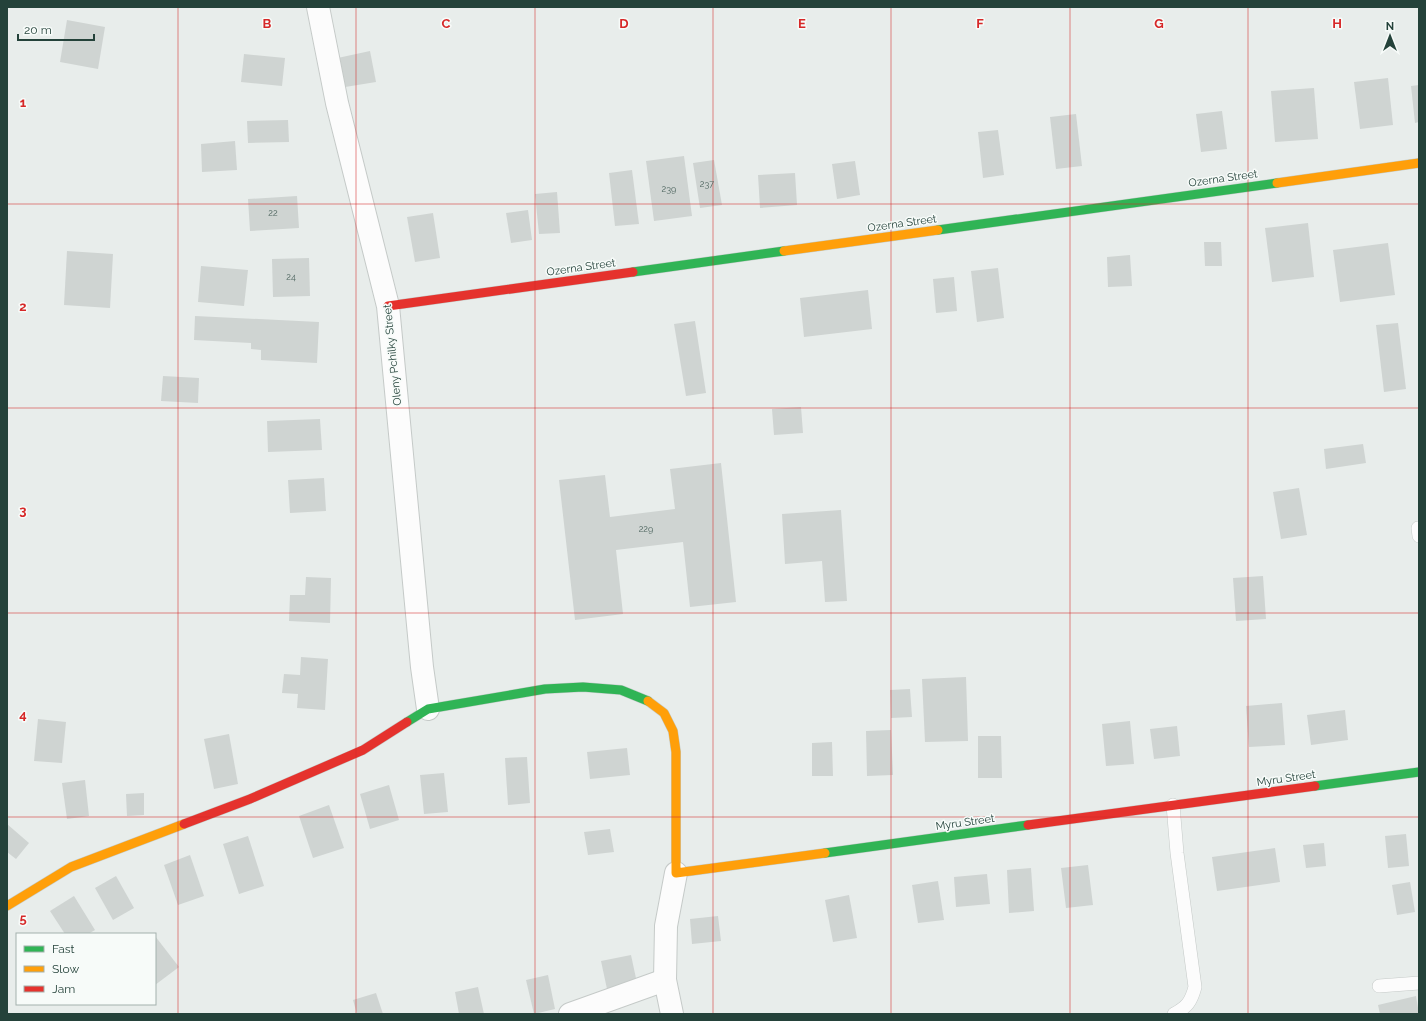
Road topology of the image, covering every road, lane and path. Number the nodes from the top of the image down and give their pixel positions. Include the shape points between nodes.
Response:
1 (318, 7) edge
2 (1419, 163) edge
3 (388, 306) junction
4 (428, 709) junction
5 (1419, 772) edge
6 (1173, 806) junction
7 (676, 874) junction
8 (7, 906) edge
9 (665, 980) junction
10 (1419, 983) edge
11 (1379, 986) dead end
12 (570, 1014) edge
13 (672, 1014) edge
14 (1174, 1014) edge

1 - 3 street, Oleny Pchilky Street via 337,103
2 - 3 street, Ozerna Street
3 - 4 street, Oleny Pchilky Street
4 - 7 street via 545,689 583,687 621,690 644,698 664,713 673,731 676,752
4 - 8 street via 363,750 250,799 71,867
5 - 6 street, Myru Street
6 - 7 street, Myru Street
6 - 14 lane via 1195,987 1192,1001
7 - 9 street via 666,926
9 - 12 street
9 - 13 street
10 - 11 lane

